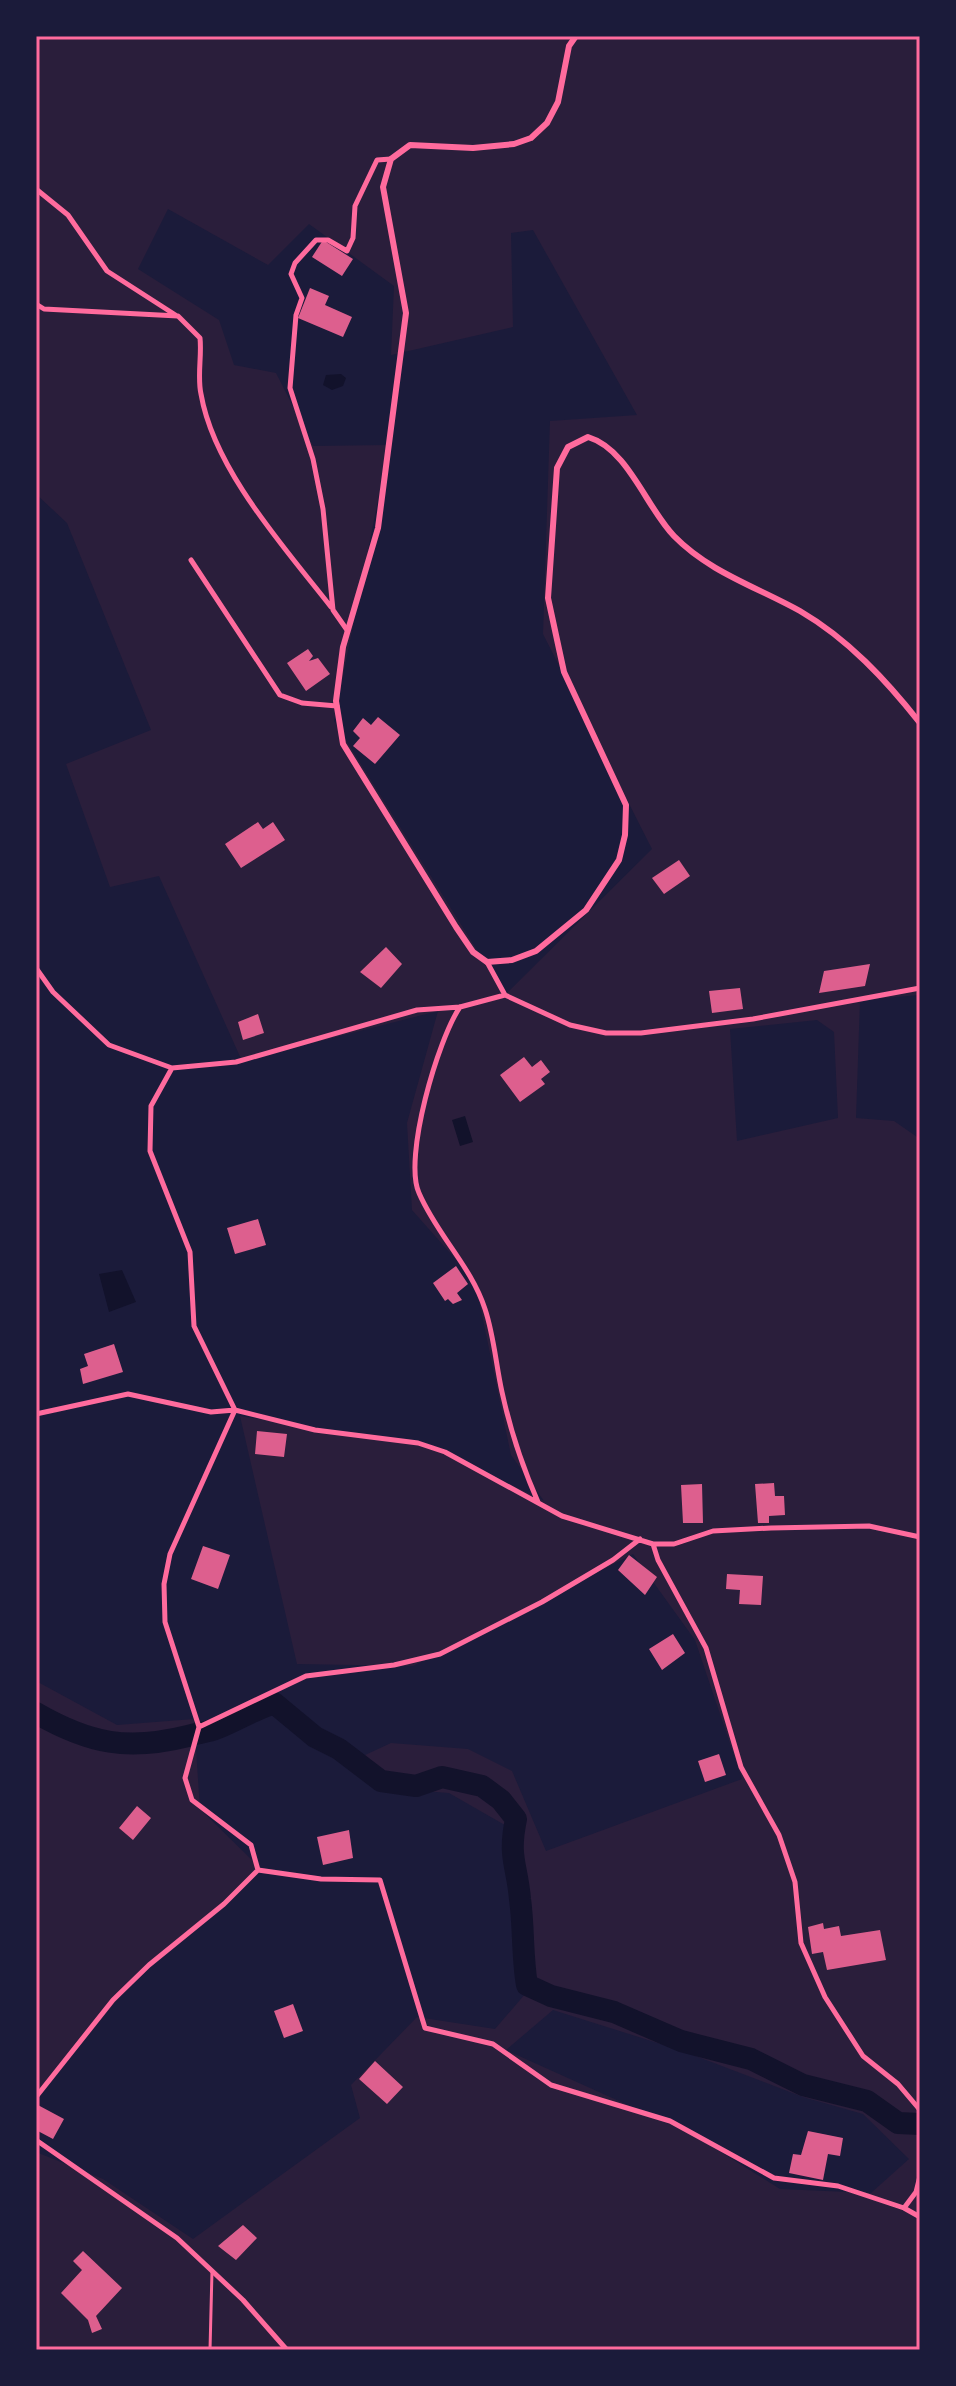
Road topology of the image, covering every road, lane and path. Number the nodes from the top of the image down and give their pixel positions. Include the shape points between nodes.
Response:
1 (576, 36) edge
2 (391, 159) junction
3 (36, 189) edge
4 (36, 304) edge
5 (178, 316) junction
6 (191, 560) dead end
7 (333, 610) junction
8 (347, 630) junction
9 (337, 706) junction
10 (920, 723) edge
11 (487, 962) junction
12 (36, 968) edge
13 (920, 988) edge
14 (505, 995) junction
15 (460, 1007) junction
16 (172, 1068) junction
17 (235, 1410) junction
18 (36, 1414) edge
19 (538, 1502) junction
20 (920, 1537) edge
21 (640, 1539) junction
22 (653, 1544) junction
23 (199, 1727) junction
24 (258, 1870) junction
25 (36, 2097) edge
26 (920, 2110) edge
27 (36, 2140) edge
28 (920, 2176) edge
29 (904, 2208) junction
30 (920, 2217) edge
31 (212, 2271) junction
32 (210, 2350) edge
33 (287, 2350) edge

1 - 2 street via 569,46 558,102 531,138 473,148 410,145
2 - 7 street via 377,160 355,206 347,251 328,240 316,240 291,274 302,298 290,388 323,509
2 - 8 street via 383,187 406,313 378,528
3 - 5 street via 68,215 107,271
4 - 5 street via 44,309
5 - 7 street via 200,338 200,392 215,441 262,518
6 - 9 street via 280,695
7 - 8 street
8 - 9 street
9 - 11 street via 343,744 456,927
10 - 11 street via 879,671 802,612 708,565 676,538 605,442 588,437 568,447 557,468 548,598 564,672 626,805 625,835 619,860 586,910 536,951
11 - 14 street
12 - 16 street via 53,992 109,1045
13 - 14 street via 753,1019 641,1033 570,1025
14 - 15 street
15 - 16 street via 417,1010 236,1062
15 - 19 street via 447,1026 420,1119 416,1189 475,1281 503,1395
16 - 17 street via 151,1106 150,1151 190,1252 194,1326
17 - 18 street via 211,1412 128,1394
17 - 19 street via 315,1430 418,1443
17 - 23 street via 170,1554 164,1584 171,1645
19 - 21 street via 562,1516
20 - 22 street via 869,1526 771,1528 713,1531 674,1544
21 - 22 street
21 - 23 street via 542,1602 440,1654 306,1676
22 - 26 street via 706,1648 741,1767 779,1835 795,1882 801,1943 825,1997 863,2056
23 - 24 street via 185,1778 192,1800 251,1845
24 - 25 street via 113,2000
24 - 29 street via 380,1880 425,2028 493,2044 551,2085 670,2121 774,2178 838,2186
27 - 31 street via 177,2238
28 - 29 street
29 - 30 street
31 - 32 lane
31 - 33 street

